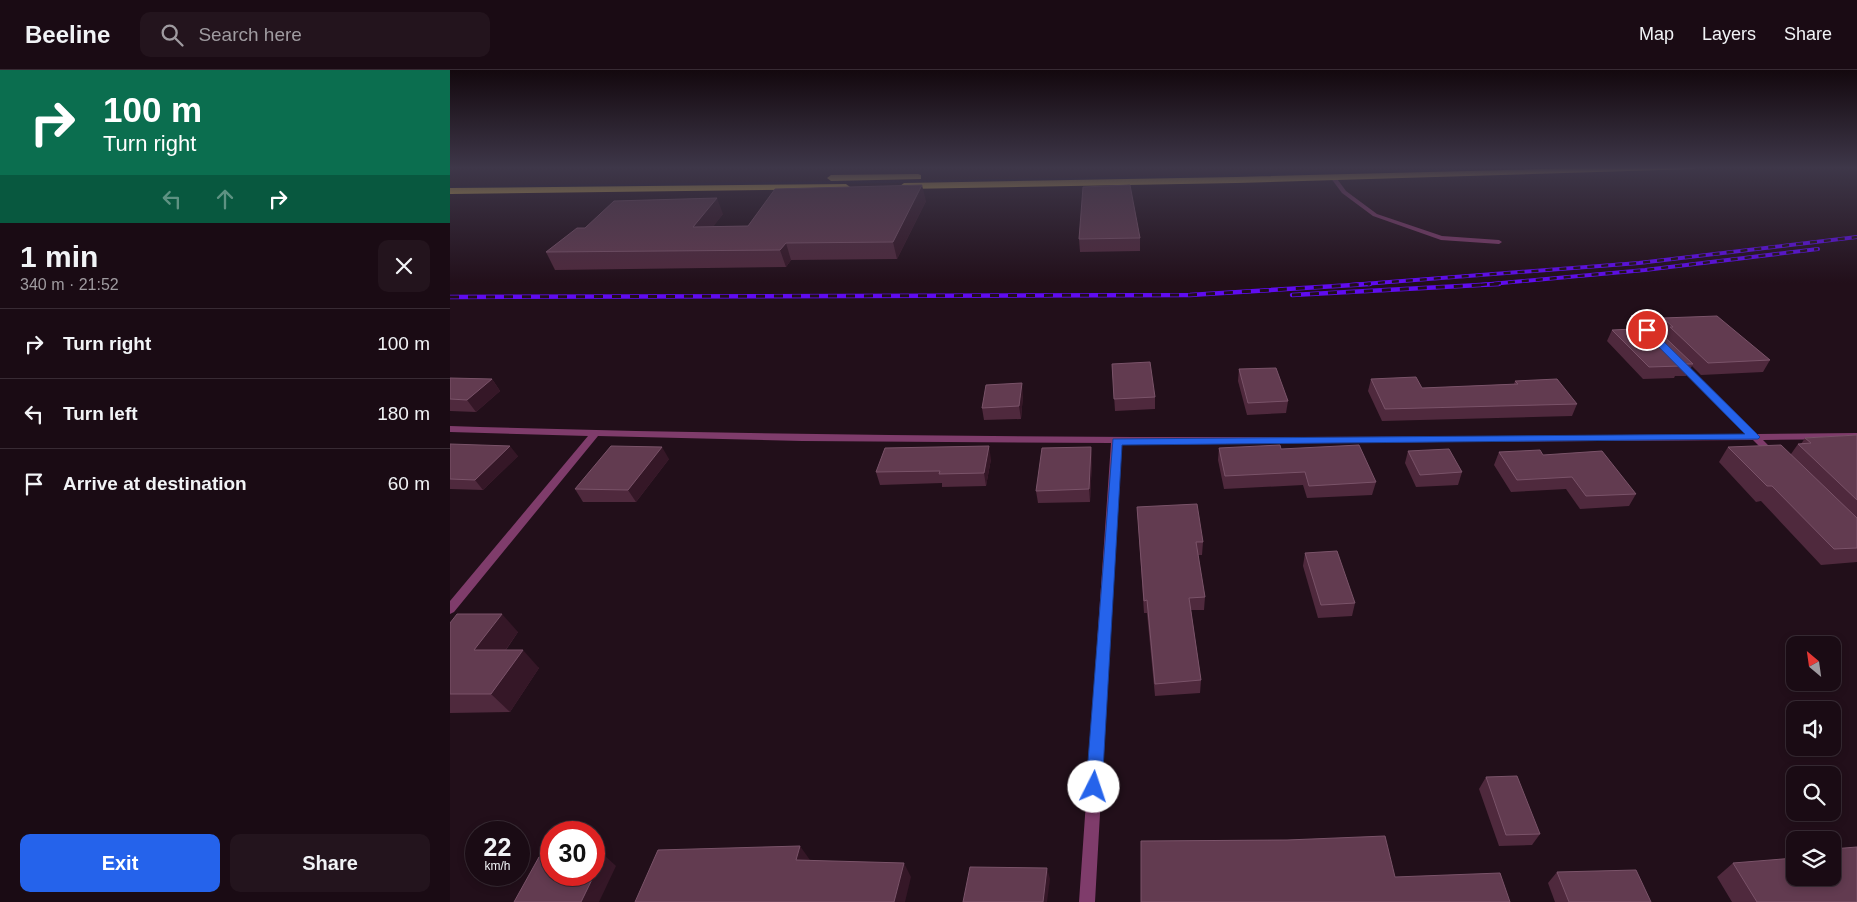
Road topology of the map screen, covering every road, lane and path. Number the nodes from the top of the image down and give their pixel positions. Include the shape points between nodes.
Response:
1 (1363, 206) edge
2 (1499, 242) dead end
3 (1634, 316) dead end
4 (1660, 343) edge
5 (1674, 357) edge
6 (450, 429) edge
7 (594, 434) junction
8 (1857, 436) edge
9 (1754, 437) junction
10 (1116, 442) junction
11 (1782, 464) edge
12 (450, 609) edge
13 (1087, 902) edge

1 - 2 street via 1375,215 1441,238
3 - 4 street
5 - 9 street
6 - 7 street
7 - 10 street
7 - 12 street
8 - 9 street
9 - 10 street
9 - 11 street
10 - 13 street

